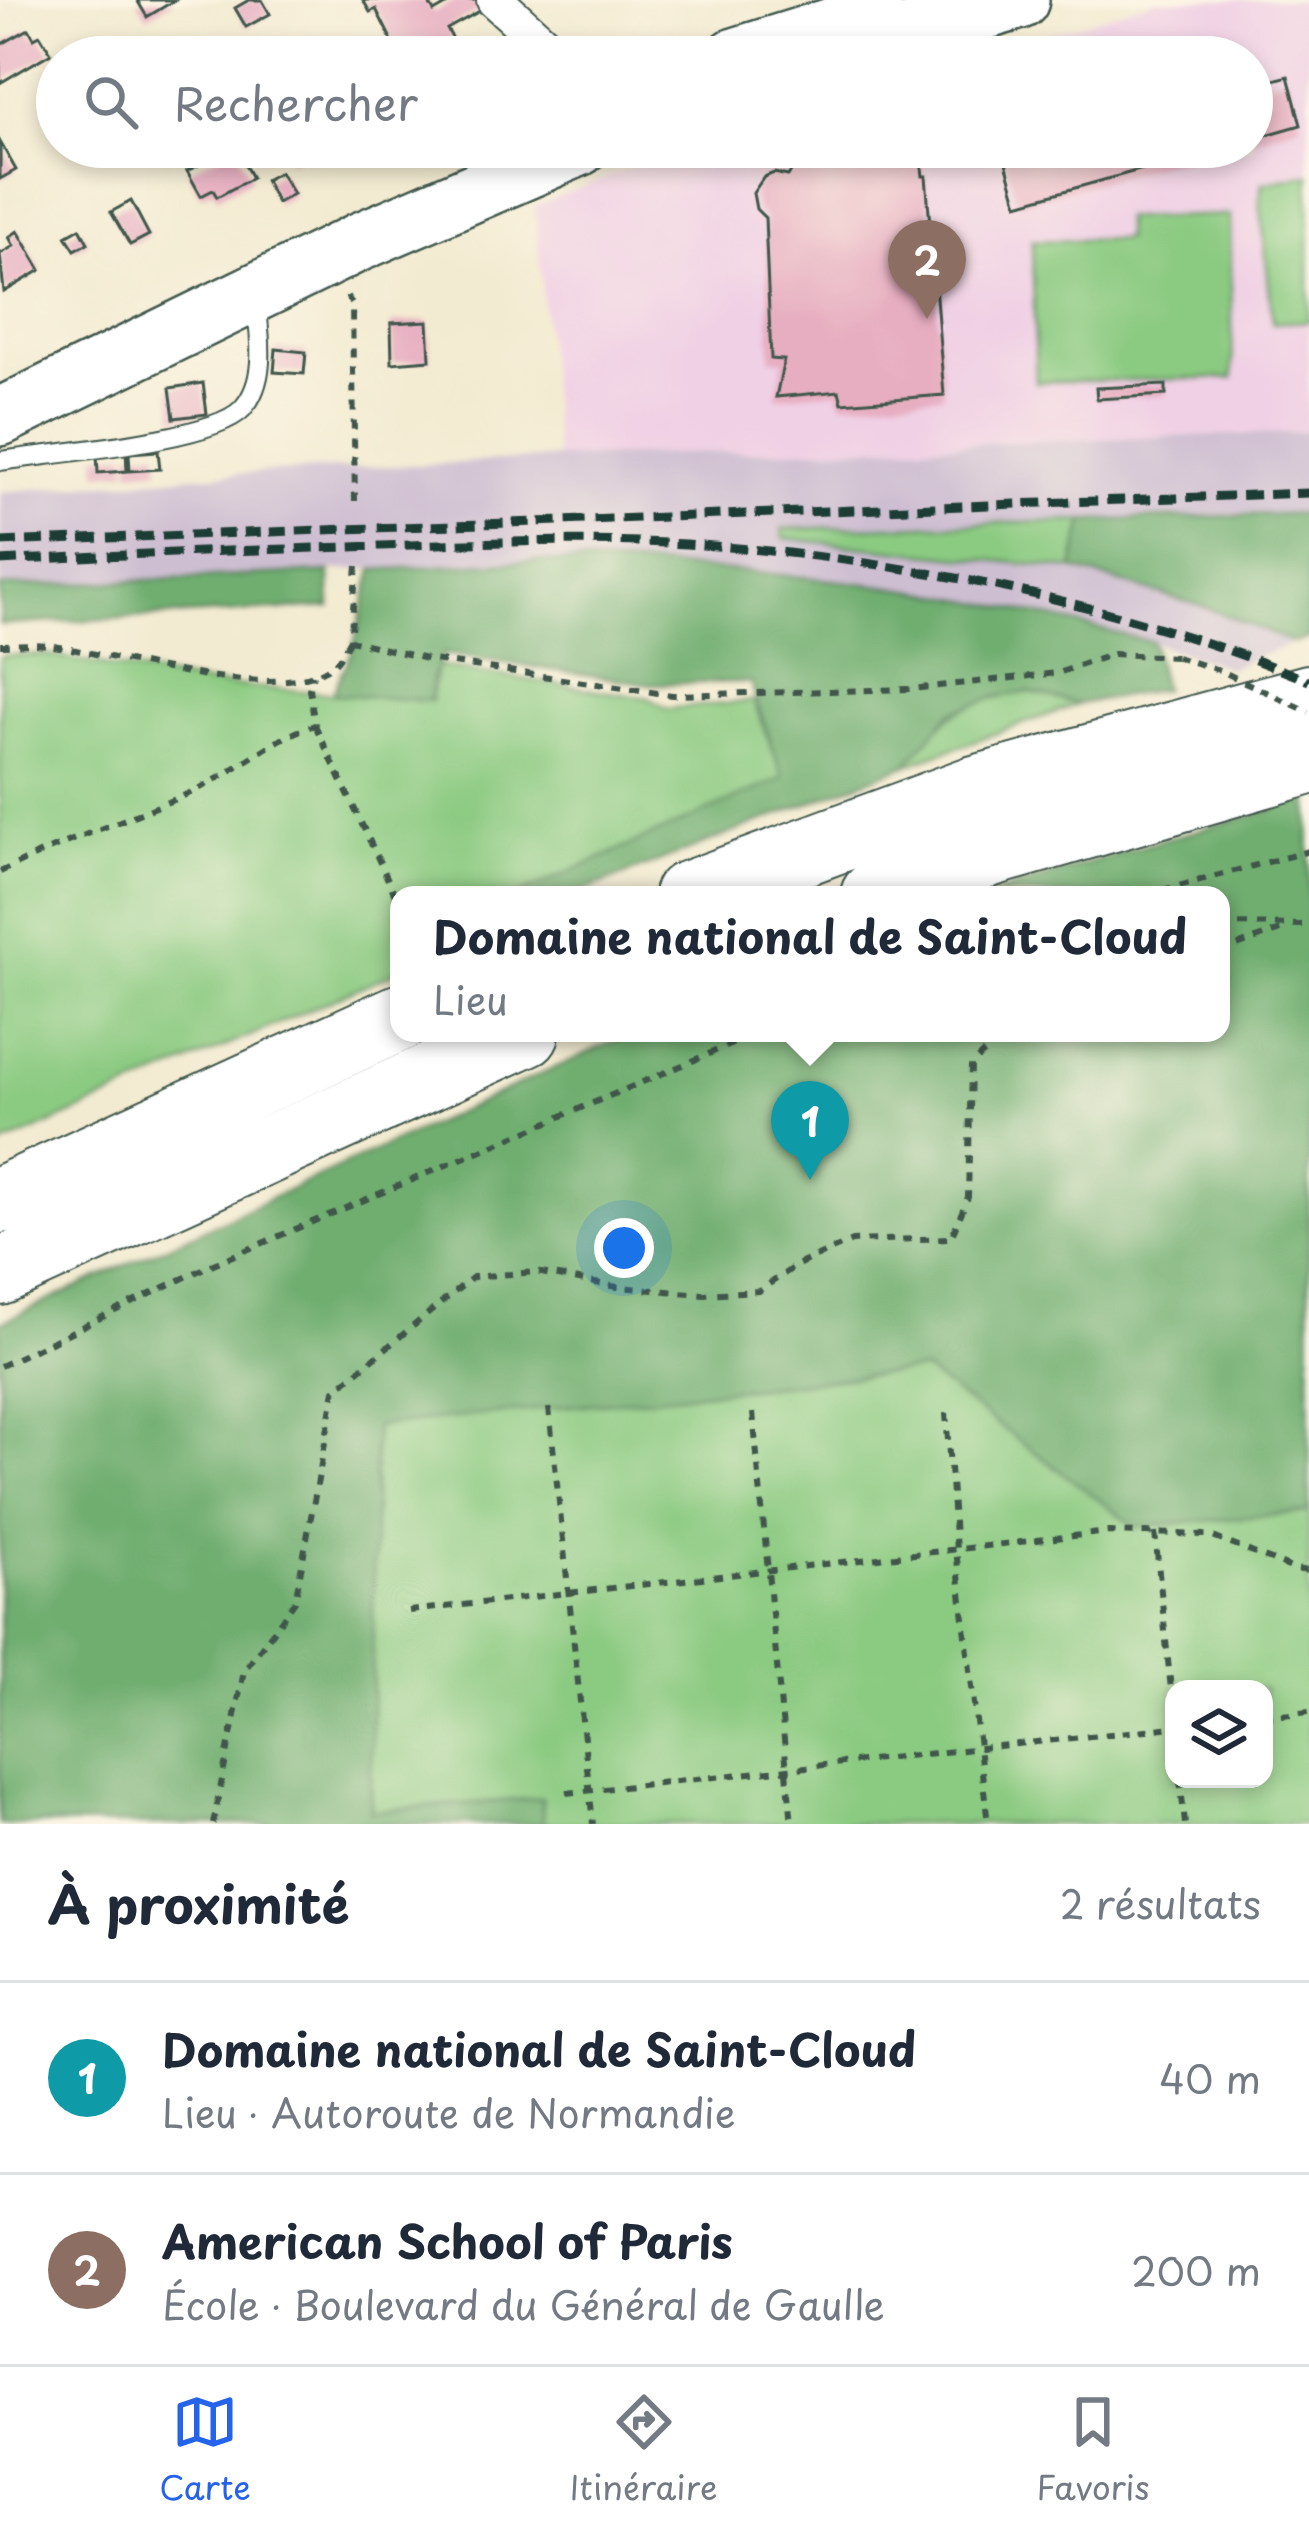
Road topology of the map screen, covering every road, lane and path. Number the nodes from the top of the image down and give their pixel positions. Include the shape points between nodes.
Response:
1 (495, 0) edge
2 (924, 0) edge
3 (1020, 0) edge
4 (534, 36) edge
5 (805, 36) edge
6 (901, 36) edge
7 (464, 168) edge
8 (530, 168) edge
9 (340, 285) dead end
10 (256, 294) junction
11 (1, 417) edge
12 (355, 501) dead end
13 (357, 566) dead end
14 (350, 640) junction
15 (0, 645) edge
16 (313, 674) junction
17 (1309, 698) edge
18 (1309, 712) edge
19 (315, 724) junction
20 (1309, 761) edge
21 (1309, 851) edge
22 (0, 872) edge
23 (391, 886) edge
24 (711, 886) edge
25 (899, 886) edge
26 (1179, 886) edge
27 (1230, 924) edge
28 (1309, 925) edge
29 (1292, 926) junction
30 (1230, 949) edge
31 (390, 1022) edge
32 (506, 1042) edge
33 (737, 1042) edge
34 (995, 1042) edge
35 (0, 1200) edge
36 (0, 1273) edge
37 (0, 1366) edge
38 (549, 1408) dead end
39 (753, 1413) dead end
40 (946, 1413) dead end
41 (1155, 1534) junction
42 (956, 1550) junction
43 (768, 1571) junction
44 (1309, 1571) edge
45 (568, 1594) junction
46 (409, 1611) dead end
47 (1170, 1680) edge
48 (1309, 1712) edge
49 (1273, 1716) edge
50 (1165, 1724) edge
51 (978, 1746) junction
52 (787, 1768) junction
53 (1181, 1788) edge
54 (590, 1791) junction
55 (567, 1793) dead end
56 (213, 1824) edge
57 (593, 1824) edge
58 (792, 1824) edge
59 (988, 1824) edge
60 (1185, 1824) edge

1 - 4 street
2 - 5 main road
3 - 6 main road
7 - 11 main road via 42,369
8 - 10 main road
9 - 12 path via 352,304
10 - 11 main road
10 - 11 lane via 255,389 225,422 191,432
13 - 14 path
14 - 16 path via 335,664
14 - 18 path, bridge via 672,695 912,689 1058,673 1113,654 1176,657
15 - 16 path via 45,644 255,680
16 - 19 path
17 - 24 highway via 975,789
19 - 22 path via 183,796
19 - 23 path
20 - 25 highway
21 - 26 path
27 - 29 path
28 - 29 path
29 - 30 path
31 - 35 highway
32 - 36 highway
33 - 37 path via 211,1265
34 - 56 path via 971,1065 968,1197 952,1238 852,1241 759,1291 617,1287 536,1272 472,1277 335,1390 295,1601 244,1671
38 - 45 path
39 - 43 path
40 - 42 path
41 - 42 path
41 - 44 path via 1208,1534
41 - 47 path
42 - 43 path
42 - 51 path
43 - 45 path
43 - 52 path
45 - 46 path
45 - 54 path
48 - 49 path
50 - 51 path
51 - 52 path
51 - 59 path
52 - 54 path
52 - 58 path
53 - 60 path
54 - 55 path
54 - 57 path

